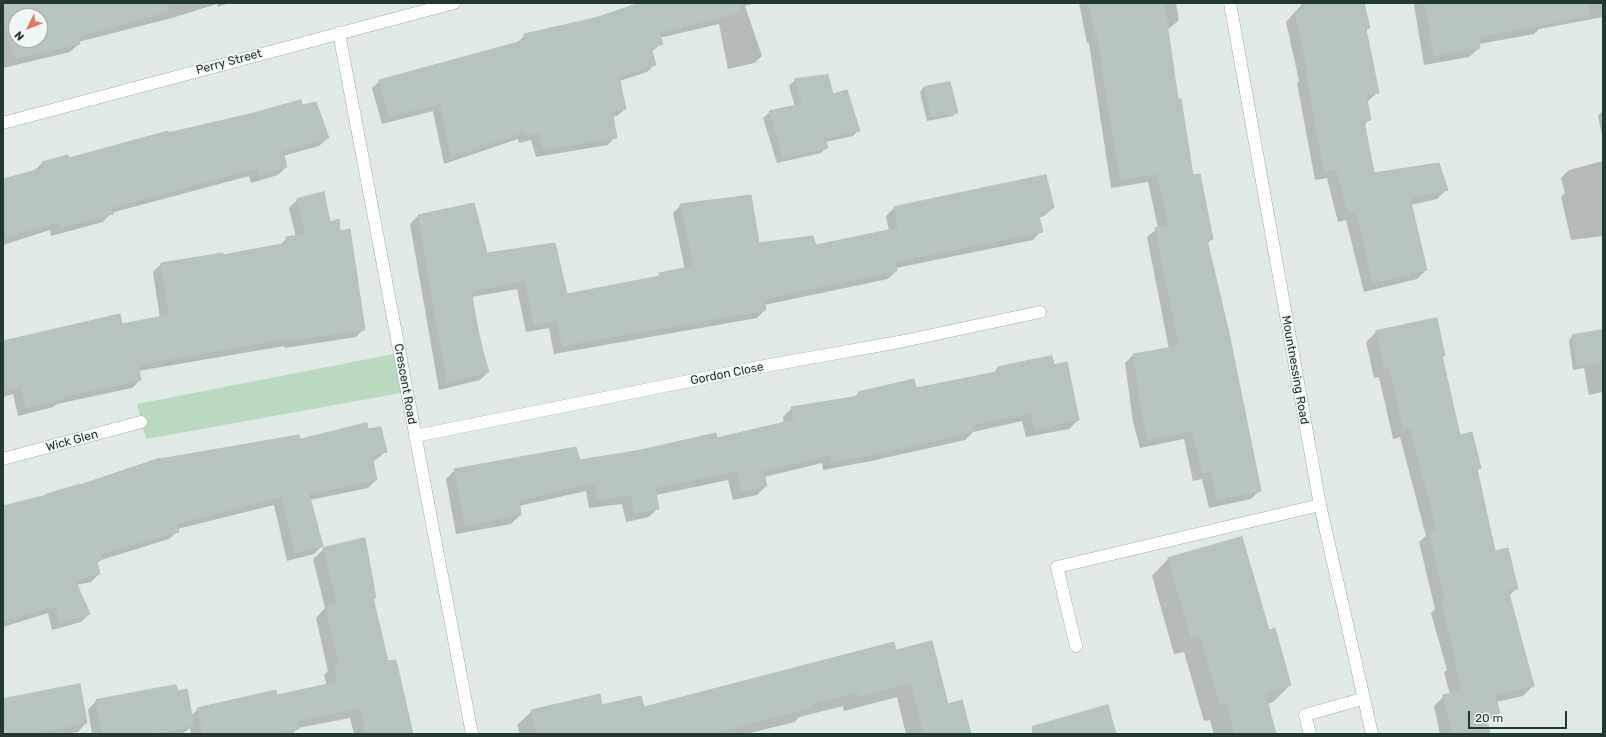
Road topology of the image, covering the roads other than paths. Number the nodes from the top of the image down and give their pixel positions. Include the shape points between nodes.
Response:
1 (454, 3) edge
2 (1230, 3) edge
3 (339, 33) junction
4 (3, 123) edge
5 (1040, 312) dead end
6 (141, 422) dead end
7 (415, 436) junction
8 (3, 459) edge
9 (1320, 505) junction
10 (1076, 646) dead end
11 (1362, 699) junction
12 (472, 734) edge
13 (1310, 734) edge
14 (1372, 734) edge

1 - 3 street, Perry Street
2 - 9 street, Mountnessing Road
3 - 4 street, Perry Street
3 - 7 street, Crescent Road
5 - 7 street, Gordon Close
6 - 8 street, Wick Glen
7 - 12 street, Crescent Road
9 - 10 street via 1056,567
9 - 11 street, Mountnessing Road
11 - 13 street via 1304,715
11 - 14 street, Mountnessing Road

